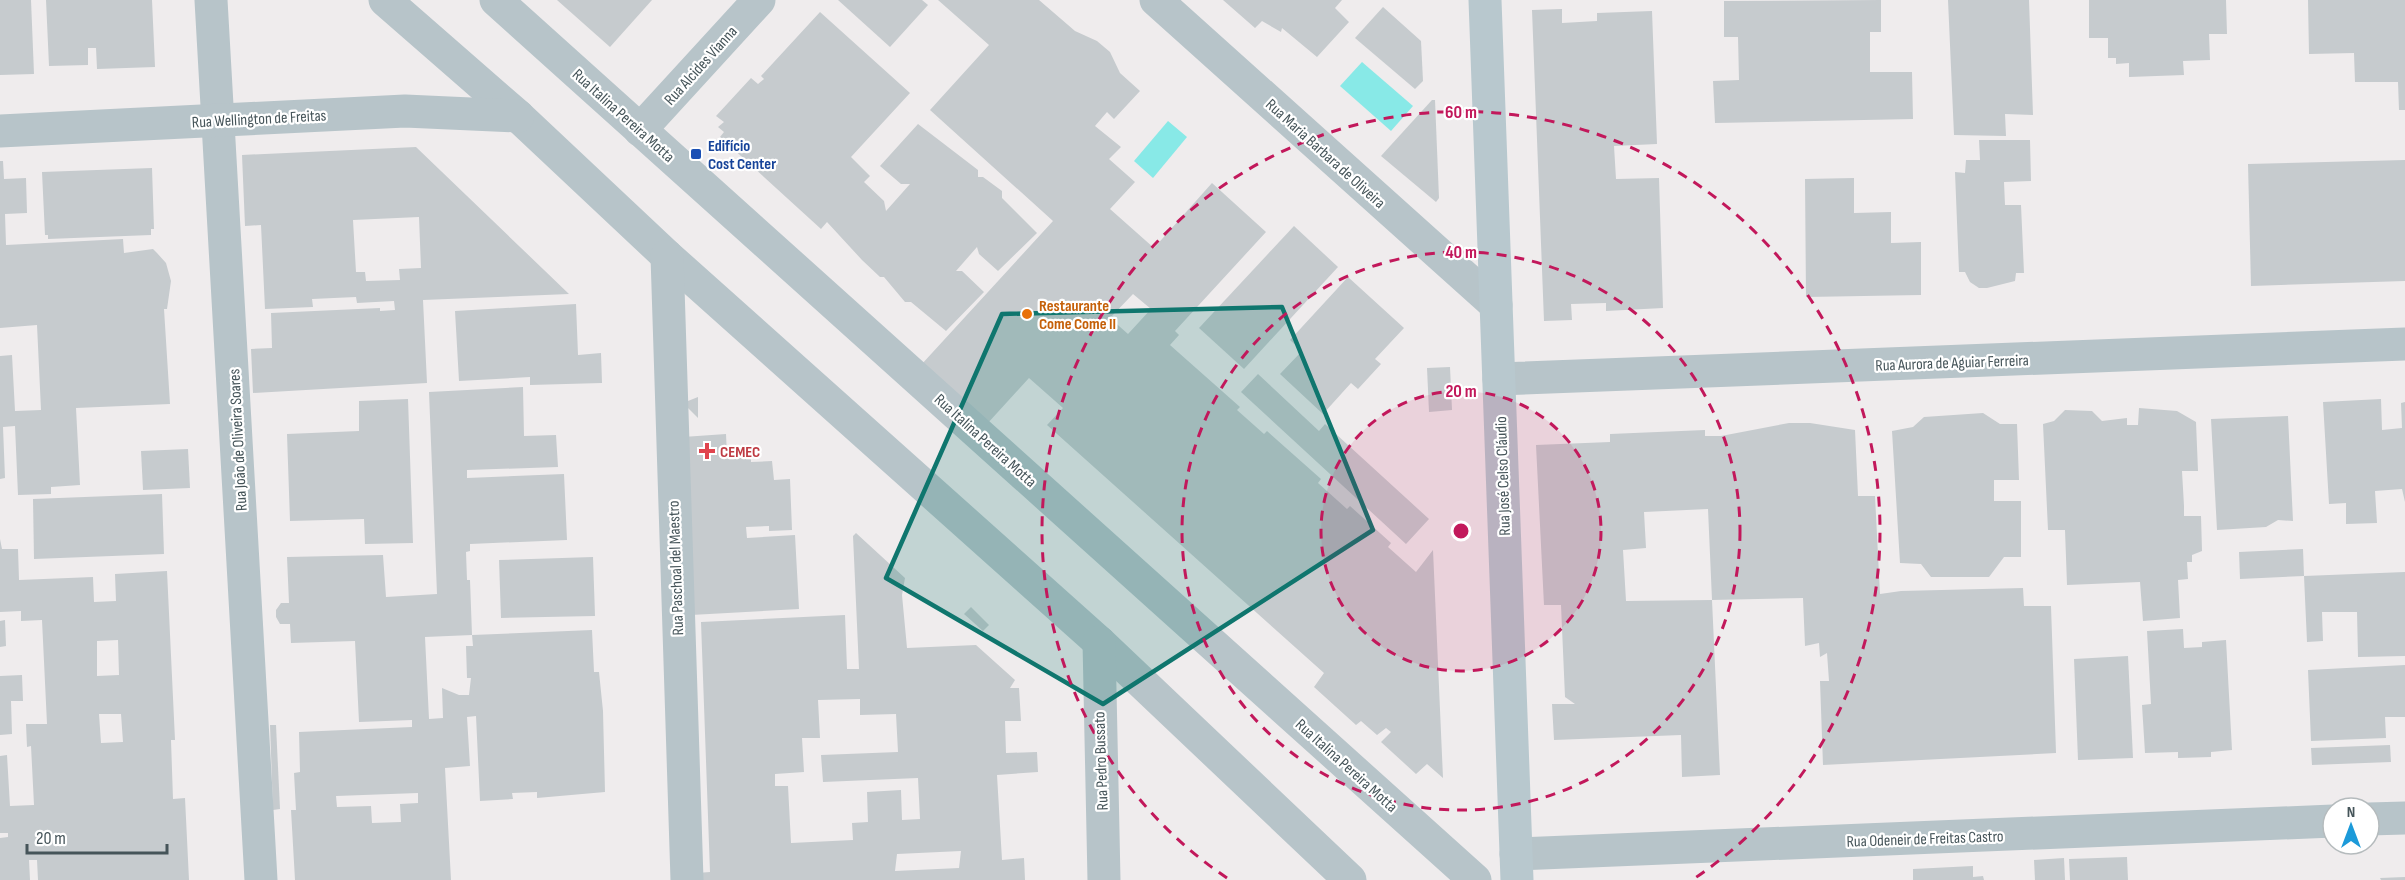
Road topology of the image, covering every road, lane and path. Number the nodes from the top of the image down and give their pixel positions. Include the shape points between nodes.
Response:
1 (211, 0) edge
2 (385, 0) edge
3 (496, 0) edge
4 (759, 0) edge
5 (1156, 0) edge
6 (1485, 0) edge
7 (518, 116) junction
8 (219, 120) junction
9 (640, 130) junction
10 (0, 131) edge
11 (667, 256) junction
12 (1496, 305) junction
13 (2405, 344) edge
14 (1499, 380) junction
15 (1099, 642) junction
16 (2405, 818) edge
17 (2381, 819) edge
18 (2321, 822) edge
19 (1517, 867) edge
20 (261, 880) edge
21 (687, 880) edge
22 (1104, 880) edge
23 (1350, 880) edge
24 (1475, 880) edge

1 - 8 street, Rua João de Oliveira Soares
2 - 7 street
3 - 9 street, Rua Italina Pereira Motta
4 - 9 street, Rua Alcides Vianna
5 - 12 street, Rua Maria Barbara de Oliveira
6 - 12 street, Rua José Celso Cláudio
7 - 8 street, Rua Wellington de Freitas via 405,111
7 - 11 street
8 - 10 street, Rua Wellington de Freitas
8 - 20 street, Rua João de Oliveira Soares
9 - 24 street, Rua Italina Pereira Motta
11 - 15 street
11 - 21 street, Rua Paschoal del Maestro
12 - 14 street, Rua José Celso Cláudio
13 - 14 street, Rua Aurora de Aguiar Ferreira
14 - 19 street, Rua José Celso Cláudio
15 - 22 street, Rua Pedro Bussato
15 - 23 street
16 - 17 street
18 - 19 street, Rua Odeneir de Freitas Castro

